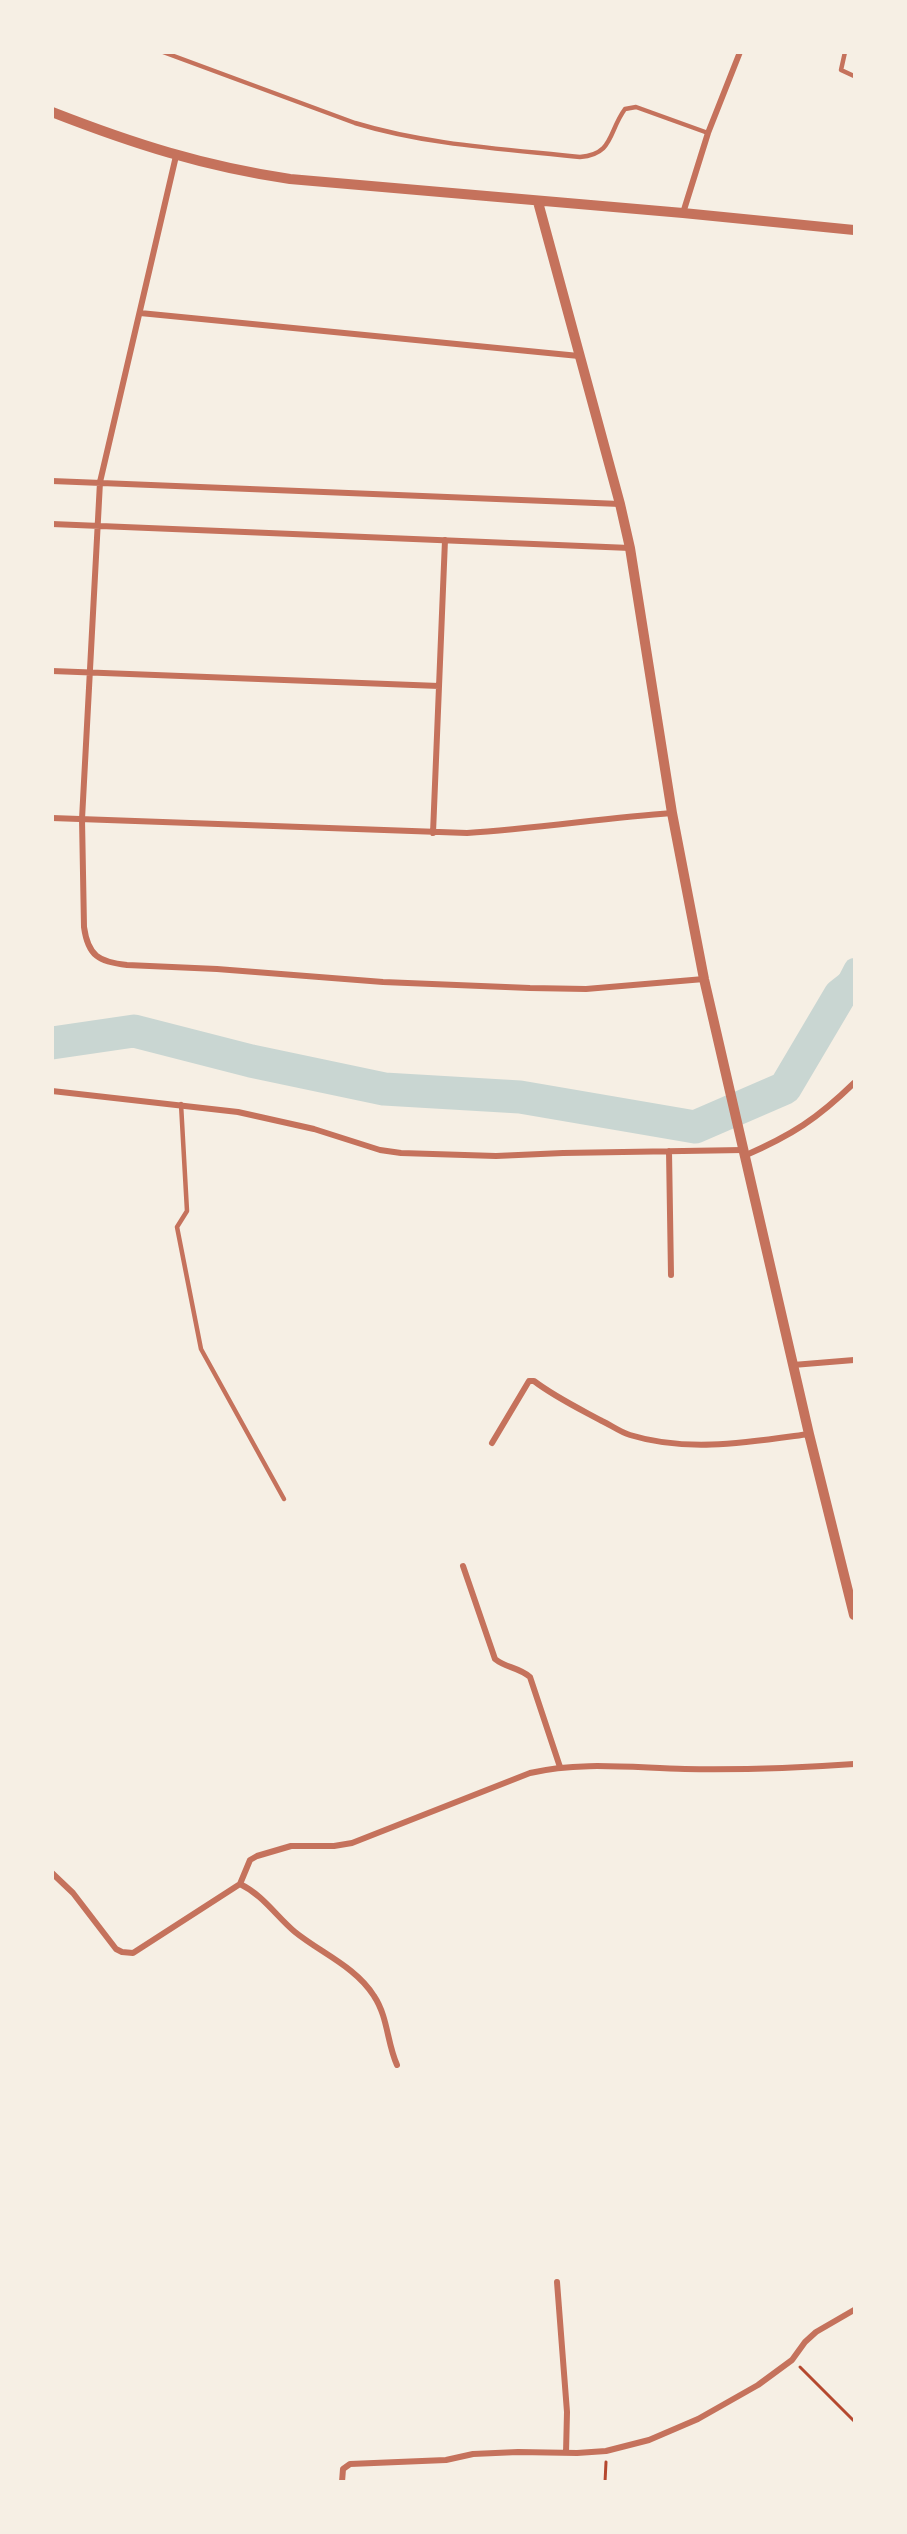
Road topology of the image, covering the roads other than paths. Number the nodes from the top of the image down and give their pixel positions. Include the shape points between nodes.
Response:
1 (163, 52) edge
2 (740, 52) edge
3 (845, 52) edge
4 (855, 76) edge
5 (52, 112) edge
6 (708, 133) junction
7 (176, 156) junction
8 (538, 202) junction
9 (683, 213) junction
10 (855, 230) edge
11 (140, 313) junction
12 (579, 356) junction
13 (52, 481) edge
14 (100, 482) junction
15 (620, 504) junction
16 (52, 524) edge
17 (98, 527) junction
18 (445, 540) junction
19 (630, 548) junction
20 (52, 671) edge
21 (92, 672) junction
22 (438, 686) junction
23 (672, 813) junction
24 (52, 818) edge
25 (82, 819) junction
26 (433, 833) junction
27 (704, 979) junction
28 (855, 1083) edge
29 (52, 1090) edge
30 (181, 1104) junction
31 (743, 1150) junction
32 (669, 1151) junction
33 (671, 1275) dead end
34 (855, 1360) edge
35 (793, 1365) junction
36 (809, 1434) junction
37 (492, 1443) dead end
38 (284, 1499) dead end
39 (463, 1566) dead end
40 (855, 1615) edge
41 (855, 1764) edge
42 (560, 1767) junction
43 (52, 1873) edge
44 (240, 1884) junction
45 (397, 2065) dead end
46 (557, 2282) dead end
47 (855, 2310) edge
48 (566, 2453) junction
49 (342, 2481) edge

1 - 6 lane via 355,123 438,141 590,156 608,144 625,109 636,107
2 - 6 street
3 - 4 lane via 841,70
5 - 7 street
6 - 9 street
7 - 8 street via 290,179
7 - 11 street
8 - 9 street
8 - 12 street
9 - 10 street
11 - 12 street
11 - 14 street
12 - 15 street
13 - 14 street
14 - 15 street
14 - 17 street
15 - 19 street
16 - 17 street
17 - 18 street
17 - 21 street
18 - 19 street
18 - 22 street
19 - 23 street
20 - 21 street
21 - 22 street
21 - 25 street
22 - 26 street
23 - 26 street via 515,830
23 - 27 street
24 - 25 street
25 - 26 street
25 - 27 street via 86,941 100,960 510,988 586,989
27 - 31 street
28 - 31 street via 815,1119 771,1144
29 - 30 street
30 - 32 street via 274,1119 401,1153 495,1156
30 - 38 lane via 187,1211 177,1227 201,1349
31 - 32 street
31 - 35 street
32 - 33 street
34 - 35 street
35 - 36 street
36 - 37 street via 737,1443 662,1442 629,1435 529,1381
36 - 40 street
39 - 42 street via 495,1659 530,1677
41 - 42 street via 755,1769
42 - 44 street via 530,1773 352,1843 291,1846 257,1856 250,1860
43 - 44 street via 73,1893 116,1949 127,1953 137,1951
44 - 45 street via 253,1890 295,1932 347,1969 374,1995
46 - 48 street via 567,2412
47 - 48 street via 816,2332 792,2360 758,2385 698,2419 649,2440 606,2451
48 - 49 street via 472,2454 350,2464 343,2469

